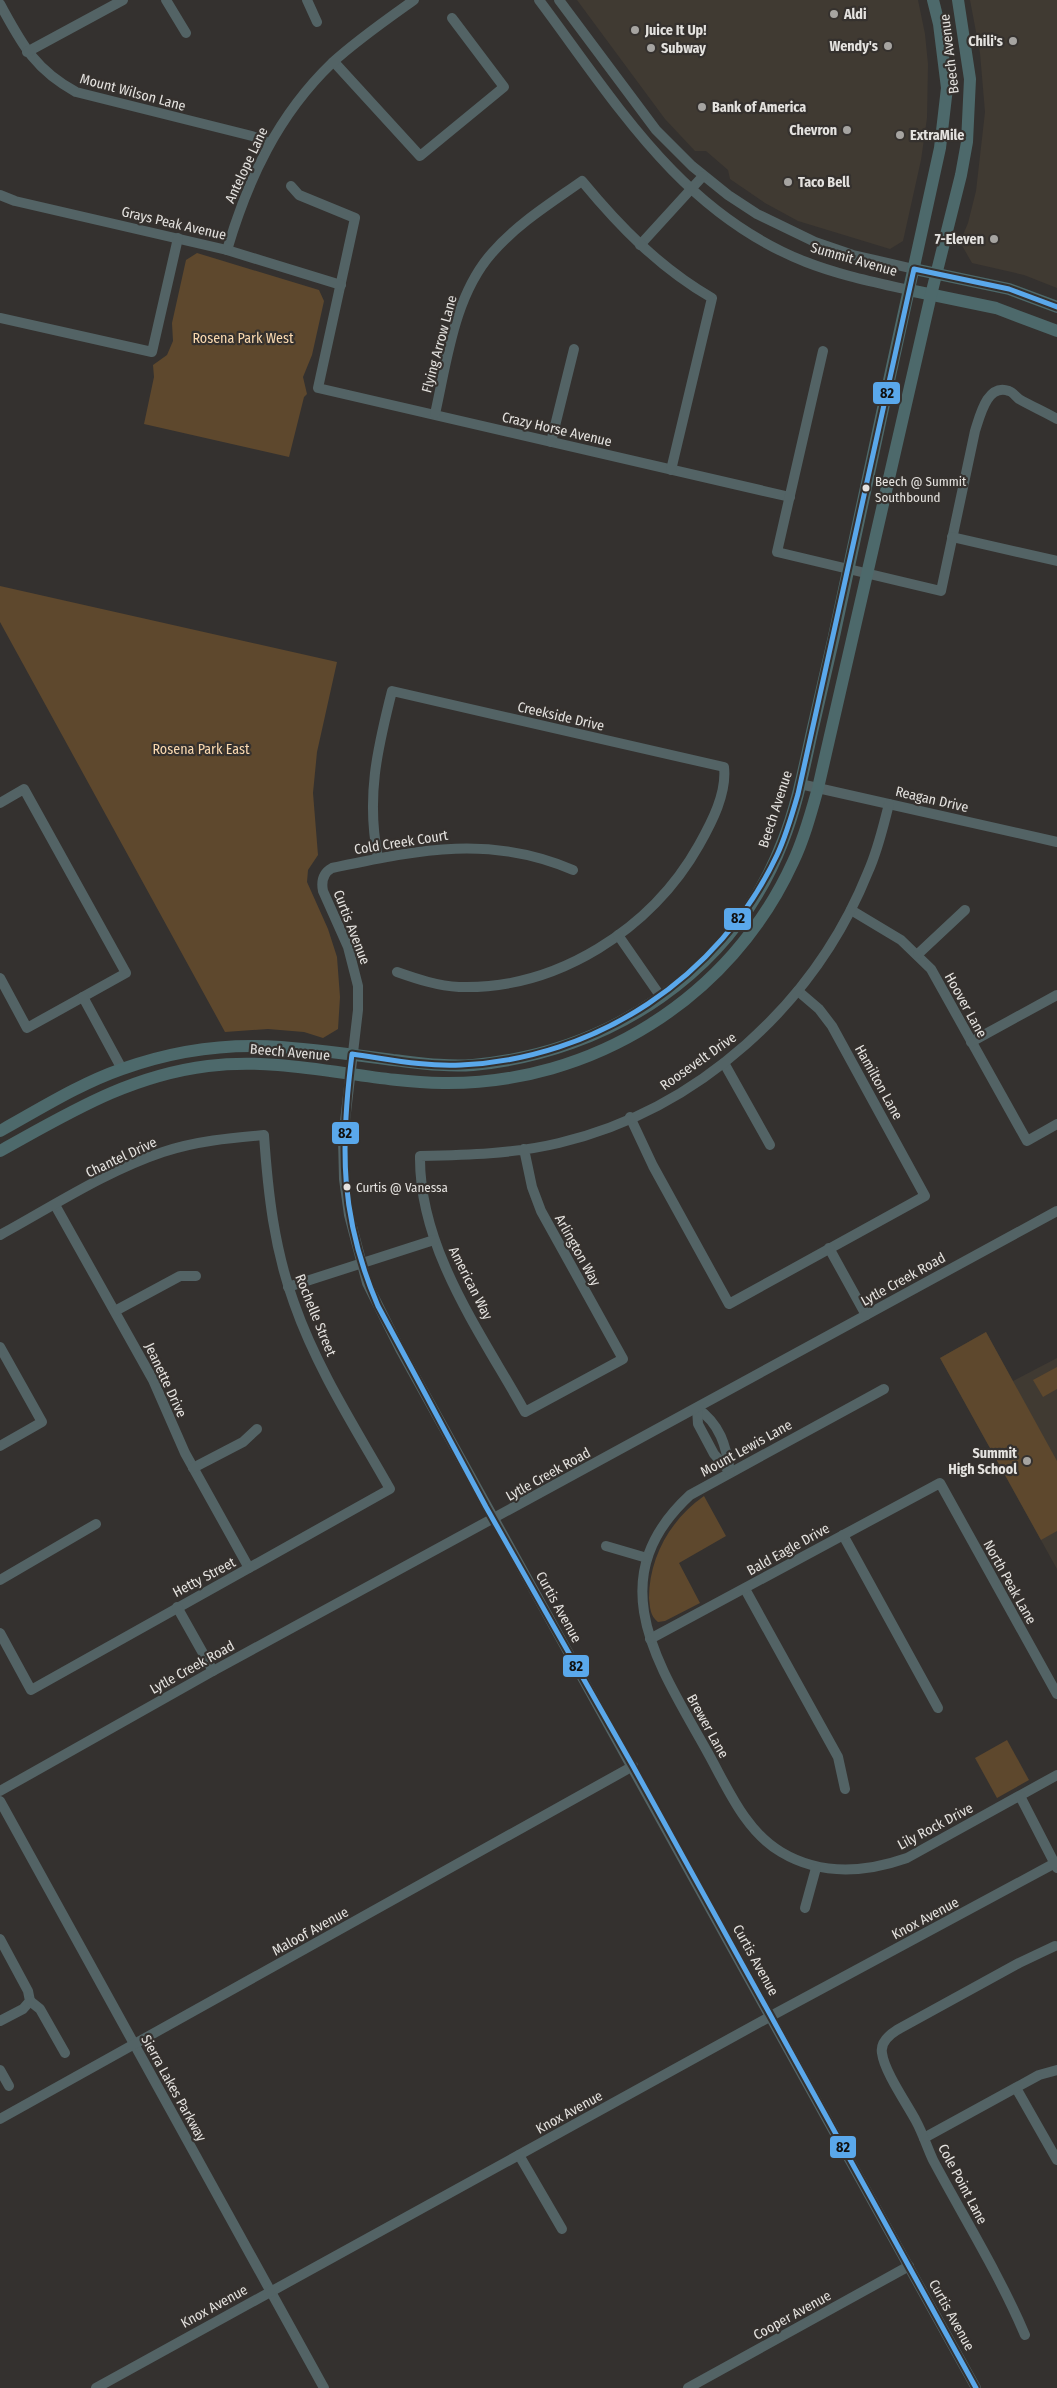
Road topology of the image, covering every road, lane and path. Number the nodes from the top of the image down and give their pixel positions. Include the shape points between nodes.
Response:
1 (123, 0) edge
2 (166, 0) edge
3 (306, 0) edge
4 (414, 0) edge
5 (539, 0) edge
6 (559, 0) edge
7 (933, 0) edge
8 (958, 0) edge
9 (0, 4) edge
10 (452, 18) dead end
11 (317, 22) dead end
12 (186, 33) dead end
13 (27, 52) junction
14 (334, 62) junction
15 (269, 143) junction
16 (704, 176) junction
17 (291, 186) dead end
18 (691, 190) junction
19 (0, 195) edge
20 (178, 238) junction
21 (640, 245) junction
22 (226, 250) junction
23 (914, 269) junction
24 (937, 274) junction
25 (341, 286) junction
26 (909, 290) junction
27 (931, 295) junction
28 (1057, 307) edge
29 (0, 318) edge
30 (1057, 331) edge
31 (574, 349) dead end
32 (823, 351) dead end
33 (434, 414) junction
34 (1057, 419) edge
35 (551, 442) junction
36 (671, 470) junction
37 (790, 497) junction
38 (952, 537) junction
39 (1057, 561) edge
40 (849, 570) junction
41 (866, 575) junction
42 (800, 784) junction
43 (818, 788) junction
44 (0, 803) edge
45 (889, 804) junction
46 (1057, 842) edge
47 (378, 858) junction
48 (573, 870) dead end
49 (324, 875) joint
50 (851, 910) junction
51 (965, 910) dead end
52 (618, 935) junction
53 (918, 954) junction
54 (397, 972) dead end
55 (0, 978) edge
56 (798, 991) junction
57 (1057, 995) edge
58 (82, 997) junction
59 (661, 997) junction
60 (971, 1042) junction
61 (352, 1054) junction
62 (724, 1063) junction
63 (122, 1069) junction
64 (349, 1073) junction
65 (630, 1117) junction
66 (1057, 1124) edge
67 (0, 1131) edge
68 (264, 1135) joint
69 (770, 1145) dead end
70 (524, 1149) junction
71 (0, 1151) edge
72 (420, 1156) joint
73 (55, 1205) junction
74 (1057, 1211) edge
75 (0, 1236) edge
76 (434, 1240) junction
77 (829, 1248) junction
78 (360, 1263) junction
79 (196, 1276) dead end
80 (288, 1287) junction
81 (115, 1311) junction
82 (866, 1315) junction
83 (0, 1347) edge
84 (884, 1388) dead end
85 (696, 1408) junction
86 (525, 1412) joint
87 (258, 1429) dead end
88 (0, 1446) edge
89 (193, 1468) junction
90 (730, 1472) junction
91 (940, 1483) joint
92 (390, 1489) joint
93 (494, 1519) junction
94 (96, 1524) dead end
95 (843, 1535) junction
96 (606, 1546) dead end
97 (647, 1558) junction
98 (249, 1568) junction
99 (0, 1580) edge
100 (745, 1589) junction
101 (177, 1606) junction
102 (1, 1639) edge
103 (650, 1640) junction
104 (213, 1671) junction
105 (1057, 1694) edge
106 (938, 1708) dead end
107 (633, 1766) junction
108 (1057, 1775) edge
109 (845, 1789) dead end
110 (0, 1792) edge
111 (1020, 1796) junction
112 (0, 1801) edge
113 (1056, 1865) edge
114 (816, 1868) junction
115 (805, 1908) dead end
116 (0, 1939) edge
117 (1056, 1946) dead end
118 (30, 2001) junction
119 (771, 2016) junction
120 (0, 2022) edge
121 (135, 2045) junction
122 (65, 2053) dead end
123 (0, 2070) edge
124 (1057, 2070) edge
125 (9, 2086) dead end
126 (1016, 2088) junction
127 (0, 2119) edge
128 (924, 2138) junction
129 (520, 2155) junction
130 (1057, 2160) edge
131 (562, 2229) dead end
132 (909, 2266) junction
133 (271, 2290) junction
134 (1025, 2335) dead end
135 (96, 2388) edge
136 (324, 2388) edge
137 (688, 2388) edge
138 (976, 2388) edge

1 - 13 street
2 - 12 street
3 - 11 street
4 - 14 street, Antelope Lane
5 - 18 street, Summit Avenue via 643,139
6 - 16 street, Summit Avenue via 656,130
7 - 23 main road, Beech Avenue via 947,88 940,148
8 - 24 main road, Beech Avenue via 970,79 967,142
9 - 13 street, Mount Wilson Lane
10 - 14 street via 504,87 420,156
13 - 15 street, Mount Wilson Lane via 52,77 76,92
14 - 15 street, Antelope Lane via 304,92
15 - 22 street, Antelope Lane via 241,202
16 - 18 street
16 - 23 street, Summit Avenue via 757,214 815,242
17 - 25 street via 299,195 355,218
18 - 21 street
18 - 26 street, Summit Avenue via 733,223 806,262
19 - 20 street, Grays Peak Avenue
20 - 22 street, Grays Peak Avenue
20 - 29 street via 152,352
21 - 33 street, Flying Arrow Lane via 582,181 518,227 481,267 466,296
21 - 36 street via 687,284 712,298
22 - 25 street, Grays Peak Avenue
23 - 24 main road, Summit Avenue
23 - 26 main road, Beech Avenue
24 - 27 main road, Beech Avenue
24 - 28 main road, Summit Avenue via 1009,289
25 - 33 street, Crazy Horse Avenue via 318,388
26 - 27 main road, Summit Avenue
26 - 40 main road, Beech Avenue
27 - 30 main road, Summit Avenue via 996,308
27 - 41 main road, Beech Avenue
31 - 35 street
32 - 37 street
33 - 35 street, Crazy Horse Avenue
34 - 38 street via 1010,391 998,390 990,396 975,431
35 - 36 street, Crazy Horse Avenue
36 - 37 street, Crazy Horse Avenue
37 - 40 street via 777,552
38 - 39 street
38 - 41 street via 941,591
40 - 41 street
40 - 42 main road, Beech Avenue
41 - 43 main road, Beech Avenue
42 - 43 street, Reagan Drive
42 - 59 main road, Beech Avenue via 783,843 741,917 718,946
43 - 45 street, Reagan Drive
43 - 64 main road, Beech Avenue via 793,862 756,927 730,960 698,990 648,1027 585,1058 543,1072 511,1078 443,1083
44 - 58 street via 24,790 126,973
45 - 46 street, Reagan Drive
45 - 50 street, Roosevelt Drive via 872,864
47 - 48 street, Cold Creek Court via 430,849 482,848 526,855
47 - 49 street, Cold Creek Court via 332,868
47 - 52 street, Creekside Drive via 373,829 372,784 392,692 724,767 724,782 716,810 696,850 658,900
49 - 61 street, Curtis Avenue via 322,891 348,947 358,986
50 - 53 street, Hoover Lane via 884,928
50 - 56 street, Roosevelt Drive
51 - 53 street
52 - 54 street via 562,967 495,985 439,985
52 - 59 street
53 - 60 street, Hoover Lane via 931,969
55 - 58 street via 27,1028
56 - 62 street, Roosevelt Drive via 757,1035
56 - 77 street, Hamilton Lane via 832,1026 925,1196
57 - 60 street
58 - 63 street
59 - 61 main road, Beech Avenue via 601,1032 562,1048 506,1062 442,1066
60 - 66 street, Hoover Lane via 1027,1141
61 - 63 main road, Beech Avenue via 238,1046 196,1050
61 - 64 street, Curtis Avenue
62 - 65 street, Roosevelt Drive via 671,1098
62 - 69 street
63 - 67 main road, Beech Avenue via 80,1087
64 - 71 main road, Beech Avenue via 256,1063 208,1066 165,1074 102,1096
64 - 78 street, Curtis Avenue via 343,1138 344,1179 348,1215
65 - 70 street, Roosevelt Drive via 586,1135
65 - 77 street via 729,1304
68 - 73 street, Chantel Drive via 222,1139 164,1152 119,1170
68 - 80 street, Rochelle Street via 271,1214
70 - 72 street, Roosevelt Drive via 469,1156
70 - 86 street, Arlington Way via 541,1211 623,1359
72 - 76 street, American Way via 425,1205
73 - 75 street, Chantel Drive
73 - 81 street, Jeanette Drive
74 - 82 street, Lytle Creek Road
76 - 78 street
76 - 86 street, American Way via 459,1294
77 - 82 street
78 - 80 street
78 - 93 street, Curtis Avenue via 378,1306
79 - 81 street via 180,1276
80 - 92 street, Rochelle Street via 320,1363
81 - 89 street, Jeanette Drive via 154,1380
82 - 85 street, Lytle Creek Road
83 - 88 street via 42,1422
84 - 90 street, Mount Lewis Lane
85 - 90 street via 698,1424 714,1454
85 - 93 street, Lytle Creek Road
87 - 89 street via 243,1442
89 - 98 street, Jeanette Drive
90 - 97 street, Mount Lewis Lane via 679,1505
91 - 95 street, Bald Eagle Drive
91 - 105 street, North Peak Lane
92 - 98 street, Hetty Street
93 - 104 street, Lytle Creek Road
93 - 107 street, Curtis Avenue
94 - 99 street
95 - 100 street, Bald Eagle Drive
95 - 106 street
96 - 97 street
97 - 103 street, Brewer Lane via 642,1584 642,1611
98 - 101 street, Hetty Street
100 - 103 street, Bald Eagle Drive
100 - 109 street via 838,1757
101 - 102 street, Hetty Street via 32,1690
101 - 104 street
103 - 114 street, Brewer Lane via 663,1672 739,1809 762,1837 780,1852
104 - 110 street, Lytle Creek Road
107 - 119 street, Curtis Avenue
107 - 121 street, Maloof Avenue
108 - 111 street, Lily Rock Drive
111 - 113 street
111 - 114 street, Lily Rock Drive via 908,1858 852,1871
112 - 121 street, Sierra Lakes Parkway
113 - 119 street, Knox Avenue
114 - 115 street
116 - 118 street via 28,1991
117 - 128 street, Cole Point Lane via 1031,1956 885,2039 882,2053 887,2068
118 - 120 street via 23,2009
118 - 122 street via 40,2008
119 - 129 street, Knox Avenue
119 - 132 street, Curtis Avenue
121 - 127 street, Maloof Avenue
121 - 133 street, Sierra Lakes Parkway
123 - 125 street
124 - 126 street via 1039,2075
126 - 128 street
126 - 130 street
128 - 134 street, Cole Point Lane via 1010,2299
129 - 131 street
129 - 133 street, Knox Avenue
132 - 137 street, Cooper Avenue
132 - 138 street, Curtis Avenue
133 - 135 street, Knox Avenue
133 - 136 street, Sierra Lakes Parkway

